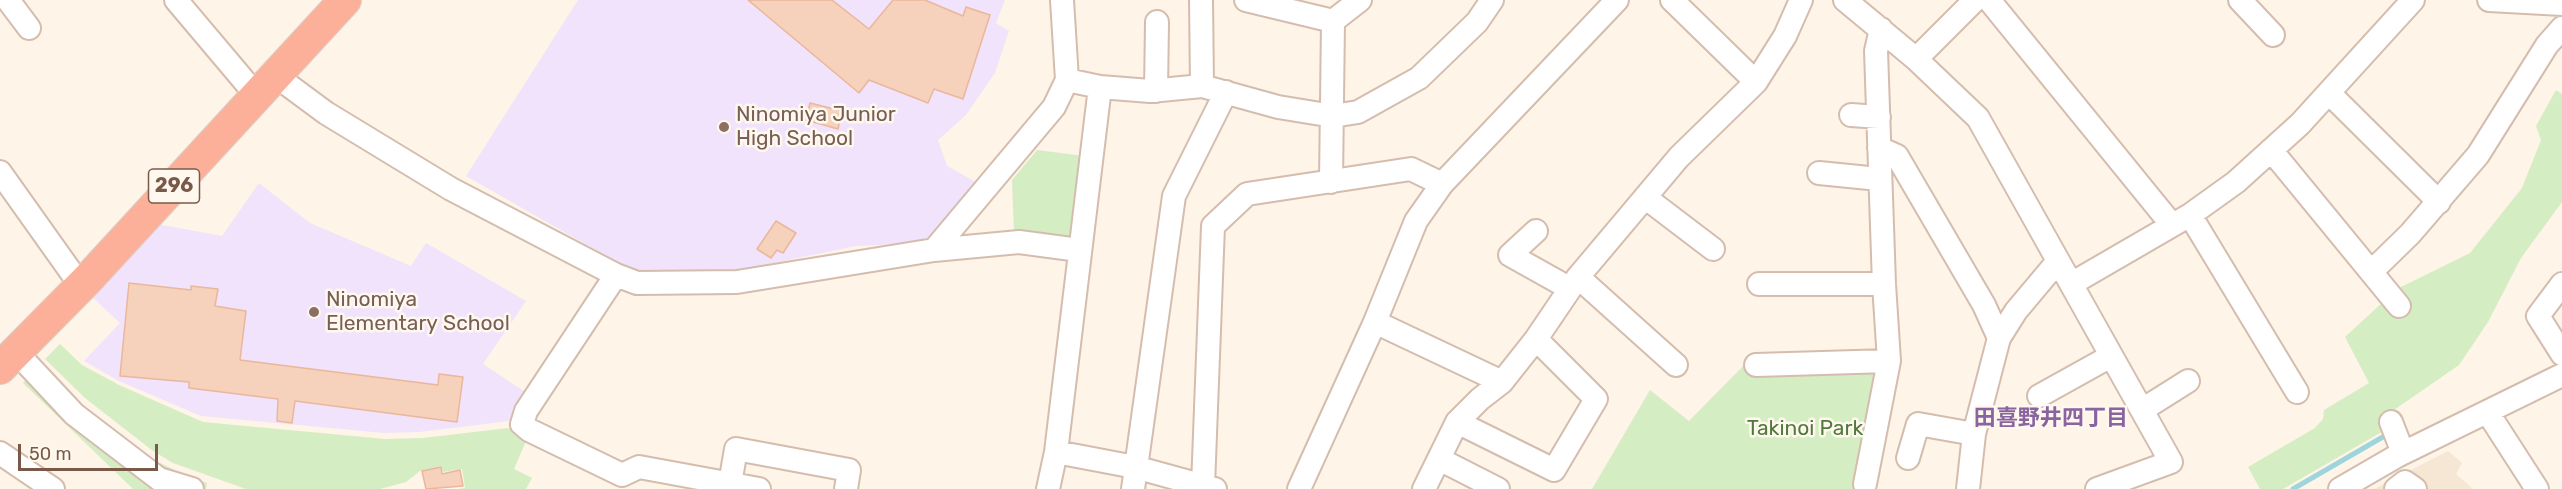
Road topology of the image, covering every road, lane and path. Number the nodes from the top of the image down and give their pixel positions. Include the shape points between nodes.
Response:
1 (8, 0) edge
2 (176, 0) edge
3 (345, 0) edge
4 (1062, 0) edge
5 (1201, 0) edge
6 (1246, 0) edge
7 (1360, 0) edge
8 (1492, 0) edge
9 (1617, 0) edge
10 (1672, 0) edge
11 (1801, 0) edge
12 (1845, 0) edge
13 (1975, 0) edge
14 (1989, 0) edge
15 (2240, 0) edge
16 (2413, 0) edge
17 (2489, 0) edge
18 (2562, 4) edge
19 (1333, 21) junction
20 (1157, 22) dead end
21 (29, 28) dead end
22 (1881, 28) junction
23 (2562, 28) edge
24 (2273, 35) dead end
25 (1916, 59) junction
26 (1067, 80) junction
27 (1756, 82) junction
28 (266, 86) junction
29 (1202, 86) junction
30 (1100, 87) junction
31 (1156, 90) junction
32 (1226, 92) junction
33 (2329, 93) junction
34 (1333, 116) junction
35 (1851, 116) dead end
36 (1879, 117) junction
37 (1880, 148) junction
38 (2271, 150) junction
39 (0, 172) edge
40 (1819, 172) dead end
41 (1880, 179) junction
42 (1331, 182) junction
43 (1442, 184) junction
44 (1646, 198) junction
45 (2439, 202) junction
46 (2181, 220) junction
47 (1536, 231) dead end
48 (1713, 249) dead end
49 (934, 250) junction
50 (1079, 250) junction
51 (2058, 261) junction
52 (2371, 272) junction
53 (616, 274) junction
54 (1573, 283) junction
55 (1759, 284) dead end
56 (1884, 284) junction
57 (2071, 284) junction
58 (2562, 284) edge
59 (81, 286) junction
60 (2399, 306) dead end
61 (1375, 322) junction
62 (1999, 338) junction
63 (1536, 339) junction
64 (2562, 354) edge
65 (2111, 356) junction
66 (6, 358) edge
67 (1889, 361) junction
68 (1676, 364) dead end
69 (1756, 365) dead end
70 (2562, 375) edge
71 (2188, 381) dead end
72 (1502, 382) junction
73 (2297, 392) dead end
74 (2039, 396) dead end
75 (2142, 410) junction
76 (2488, 413) junction
77 (1457, 422) junction
78 (2391, 423) dead end
79 (1974, 434) junction
80 (1056, 452) junction
81 (0, 453) edge
82 (2403, 453) junction
83 (1908, 458) dead end
84 (1438, 459) junction
85 (1134, 478) edge
86 (619, 482) edge
87 (730, 483) junction
88 (1865, 484) dead end
89 (1209, 487) edge
90 (53, 489) edge
91 (192, 489) edge
92 (759, 489) edge
93 (846, 489) edge
94 (1048, 489) edge
95 (1299, 489) edge
96 (1424, 489) edge
97 (1498, 489) edge
98 (1968, 489) edge
99 (2097, 489) edge
100 (2340, 489) edge
101 (2396, 489) edge
102 (2415, 489) edge
103 (2537, 489) edge

1 - 21 street
2 - 28 street
3 - 28 highway, 296
4 - 26 street
5 - 29 street
6 - 19 street
7 - 19 street
8 - 34 street via 1477,22 1419,78 1358,112
9 - 43 street
10 - 27 street
11 - 27 street via 1785,36
12 - 22 street
13 - 25 street
14 - 46 street
15 - 24 street
16 - 33 street
17 - 18 street
19 - 34 street
20 - 31 street
22 - 25 street
22 - 36 street via 1876,51
23 - 45 street via 2547,45 2478,155
25 - 51 street via 1977,118
26 - 30 street
26 - 49 street via 1054,108
27 - 44 street via 1679,157
28 - 53 street via 326,113 451,189
28 - 59 highway, 296
29 - 31 street
29 - 32 street
30 - 31 street
30 - 50 street
32 - 34 street via 1278,108
32 - 85 street via 1173,196
33 - 38 street
33 - 45 street
34 - 42 street
35 - 36 street
36 - 37 street
37 - 41 street
37 - 62 street via 1897,156 1984,305
38 - 46 street via 2236,182
38 - 52 street
39 - 59 street
40 - 41 street
41 - 56 street
42 - 43 street via 1411,170
42 - 89 street via 1247,194 1214,226
43 - 61 street via 1416,221
44 - 48 street
44 - 54 street
45 - 52 street
46 - 57 street
46 - 73 street
47 - 54 street via 1510,255
49 - 50 street via 1019,242
49 - 53 street via 737,282 637,283
50 - 80 street
51 - 57 street
51 - 62 street
52 - 60 street
53 - 86 street via 526,411 522,424
54 - 63 street
54 - 68 street
55 - 56 street
56 - 67 street
57 - 65 street
58 - 64 street via 2538,316
59 - 66 highway, 296
61 - 72 street
61 - 95 street
62 - 79 street
63 - 72 street
63 - 77 street via 1596,399 1554,470
65 - 74 street
65 - 75 street
66 - 91 street via 159,478
67 - 69 street
67 - 88 street
70 - 76 street
71 - 75 street
72 - 77 street
75 - 99 street via 2171,462
76 - 82 street
76 - 103 street
77 - 84 street
78 - 82 street
79 - 83 street via 1918,424
79 - 98 street
80 - 85 street
80 - 94 street
81 - 90 street
82 - 100 street
84 - 96 street
84 - 97 street
85 - 89 street
86 - 87 street via 639,468
87 - 92 street
87 - 93 street via 736,449 849,470
101 - 102 street via 2405,482

